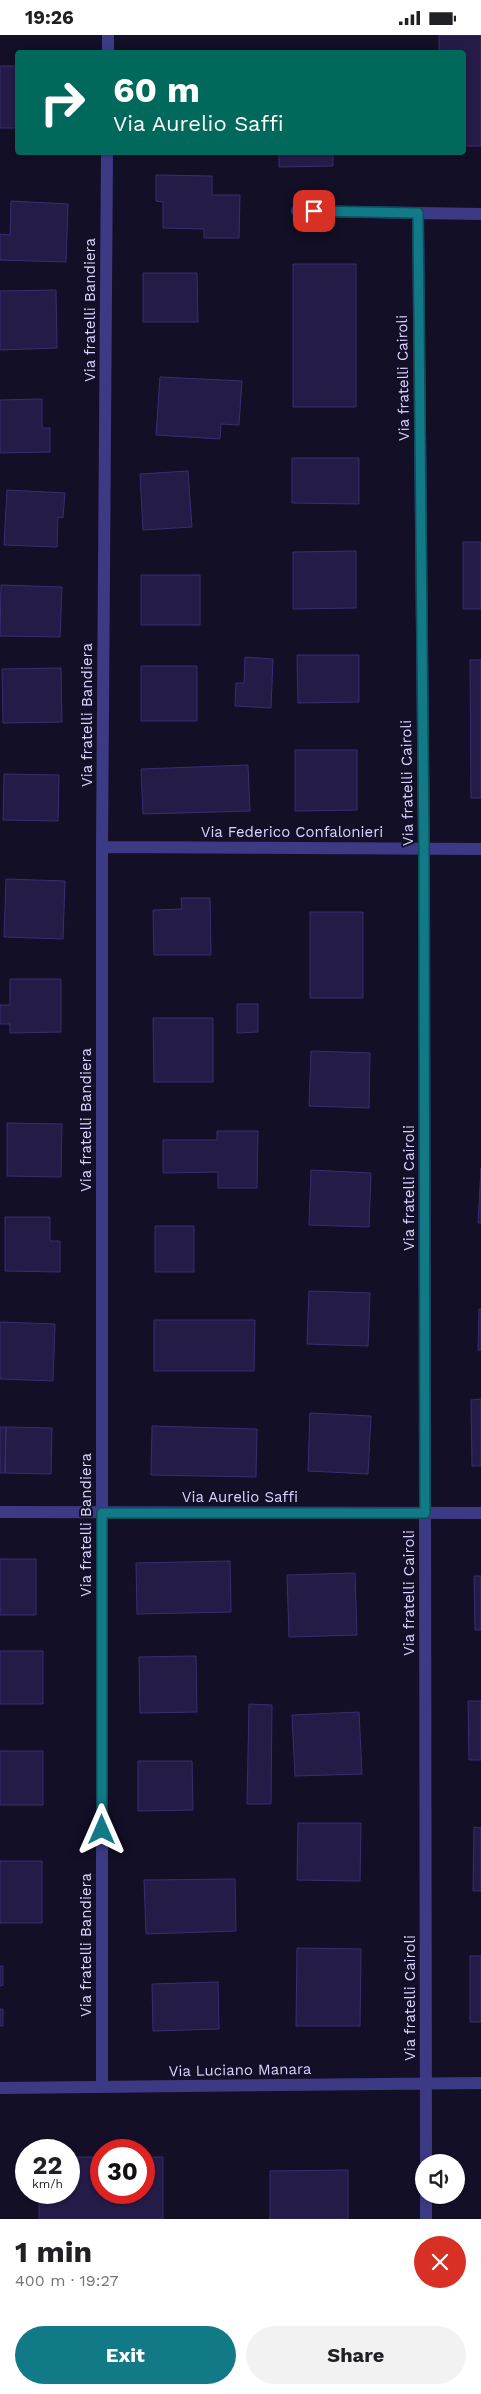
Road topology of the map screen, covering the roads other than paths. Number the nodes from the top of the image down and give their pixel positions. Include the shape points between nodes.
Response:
1 (108, 35) edge
2 (108, 50) edge
3 (108, 155) edge
4 (297, 211) dead end
5 (418, 213) junction
6 (481, 214) edge
7 (102, 847) junction
8 (424, 849) junction
9 (481, 849) edge
10 (0, 1513) edge
11 (102, 1513) junction
12 (425, 1513) junction
13 (481, 1513) edge
14 (481, 2083) edge
15 (427, 2084) junction
16 (102, 2087) junction
17 (0, 2088) edge
18 (426, 2154) edge
19 (426, 2204) edge
20 (426, 2219) edge

1 - 2 street
3 - 7 street, Via fratelli Bandiera
4 - 5 street
5 - 6 street
5 - 8 street, Via fratelli Cairoli
7 - 8 street, Via Federico Confalonieri
7 - 11 street, Via fratelli Bandiera
8 - 9 street, Via Federico Confalonieri
8 - 12 street, Via fratelli Cairoli
10 - 11 street, Via Aurelio Saffi
11 - 12 street, Via Aurelio Saffi
11 - 16 street, Via fratelli Bandiera
12 - 13 street, Via Aurelio Saffi
12 - 15 street, Via fratelli Cairoli
14 - 15 street, Via Luciano Manara
15 - 16 street, Via Luciano Manara
15 - 18 street, Via fratelli Cairoli
16 - 17 street, Via Luciano Manara
19 - 20 street

